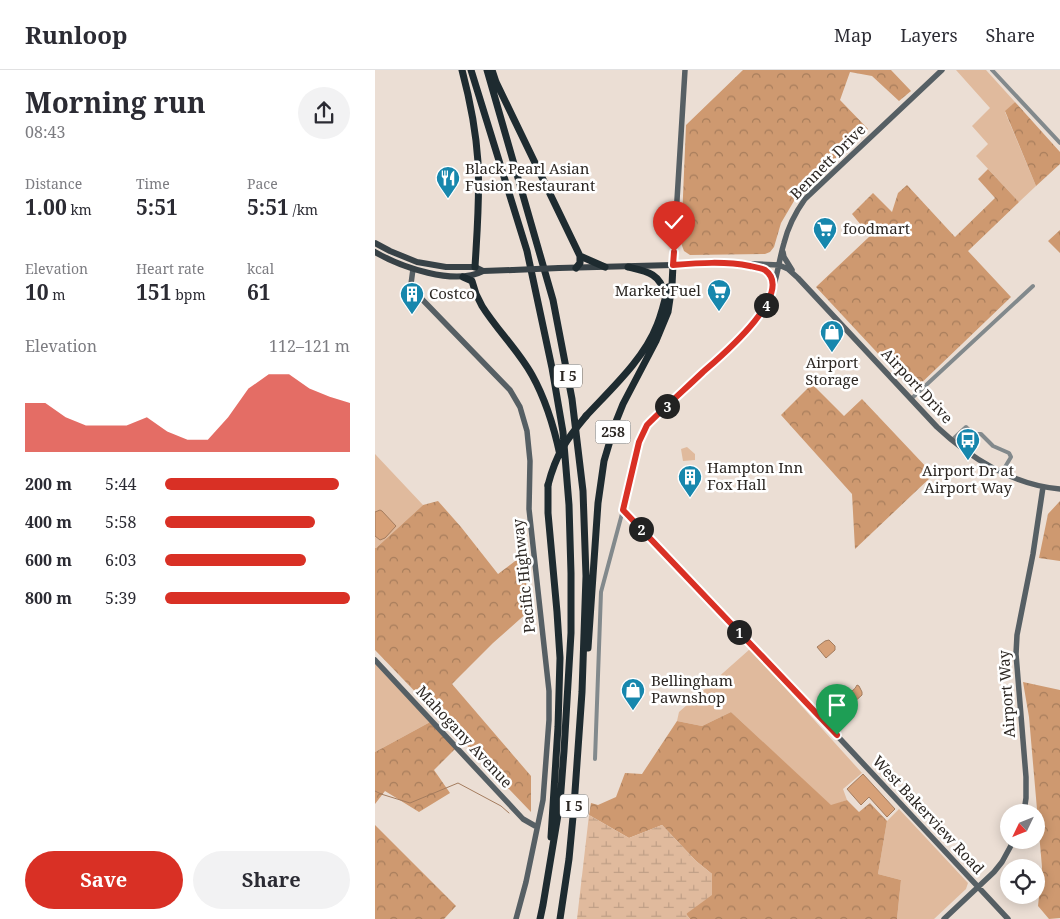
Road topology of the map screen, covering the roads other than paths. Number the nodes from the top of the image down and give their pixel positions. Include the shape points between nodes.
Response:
1 (463, 70) edge
2 (471, 70) edge
3 (487, 70) edge
4 (492, 70) edge
5 (685, 70) edge
6 (942, 70) edge
7 (992, 70) edge
8 (1060, 143) edge
9 (375, 243) edge
10 (783, 247) junction
11 (375, 252) edge
12 (581, 256) junction
13 (733, 263) junction
14 (673, 265) junction
15 (779, 265) junction
16 (475, 267) junction
17 (605, 267) junction
18 (628, 267) junction
19 (576, 268) junction
20 (413, 269) junction
21 (483, 271) junction
22 (463, 277) junction
23 (797, 278) junction
24 (1033, 286) dead end
25 (772, 292) junction
26 (663, 305) junction
27 (911, 399) junction
28 (952, 440) junction
29 (1002, 472) junction
30 (1043, 487) junction
31 (1060, 488) edge
32 (569, 505) junction
33 (623, 510) junction
34 (375, 660) edge
35 (582, 692) junction
36 (595, 759) dead end
37 (1025, 804) edge
38 (537, 827) junction
39 (1009, 849) edge
40 (548, 879) junction
41 (978, 886) junction
42 (516, 919) edge
43 (540, 919) edge
44 (560, 919) edge
45 (944, 919) edge
46 (1008, 919) edge

1 - 16 highway via 473,115 478,162
2 - 32 highway, I 5 via 527,251 563,432
3 - 35 highway, I 5 via 553,300 572,399 583,491 587,576
4 - 12 highway
5 - 14 street
6 - 10 street, Bennett Drive via 805,199 796,211
7 - 8 street
9 - 16 main road via 417,262
10 - 15 street, Bennett Drive
10 - 23 street
11 - 20 main road
12 - 17 highway
12 - 19 highway
13 - 14 street
13 - 15 street
13 - 25 street via 764,270 770,278
14 - 18 main road
14 - 26 highway
14 - 35 highway, 258 via 668,312 623,404 604,461
15 - 23 street, Airport Drive
15 - 25 street, Bennett Drive
16 - 21 main road
17 - 18 main road
17 - 19 main road
18 - 26 highway via 659,280 663,286
19 - 21 main road, bridge
20 - 22 main road
20 - 38 street, Pacific Highway via 411,284 416,292 510,390 520,407 527,431 529,509 549,691 543,792
21 - 22 main road
22 - 32 highway via 472,281 482,306 532,374 555,432
23 - 27 street, Airport Drive
24 - 27 street
25 - 33 street, Bennett Drive via 747,330 647,425 639,442
26 - 40 highway, bridge via 657,325 639,356 569,435 548,485 560,658
27 - 28 street, Airport Drive
28 - 29 street, Airport Drive via 977,459
28 - 29 street via 966,427 973,434 981,434 993,446 1009,453 1011,457
29 - 30 street, Airport Drive
30 - 31 street, Airport Drive
30 - 37 street, Airport Way via 1017,635
32 - 40 highway, I 5 via 571,634 560,803
33 - 36 street via 601,592
33 - 41 street, West Bakerview Road
34 - 38 street, Mahogany Avenue via 523,819
35 - 44 highway, I 5 via 572,832
38 - 42 street, Pacific Highway
39 - 41 street
40 - 43 highway, I 5
41 - 45 street
41 - 46 street, West Bakerview Road

